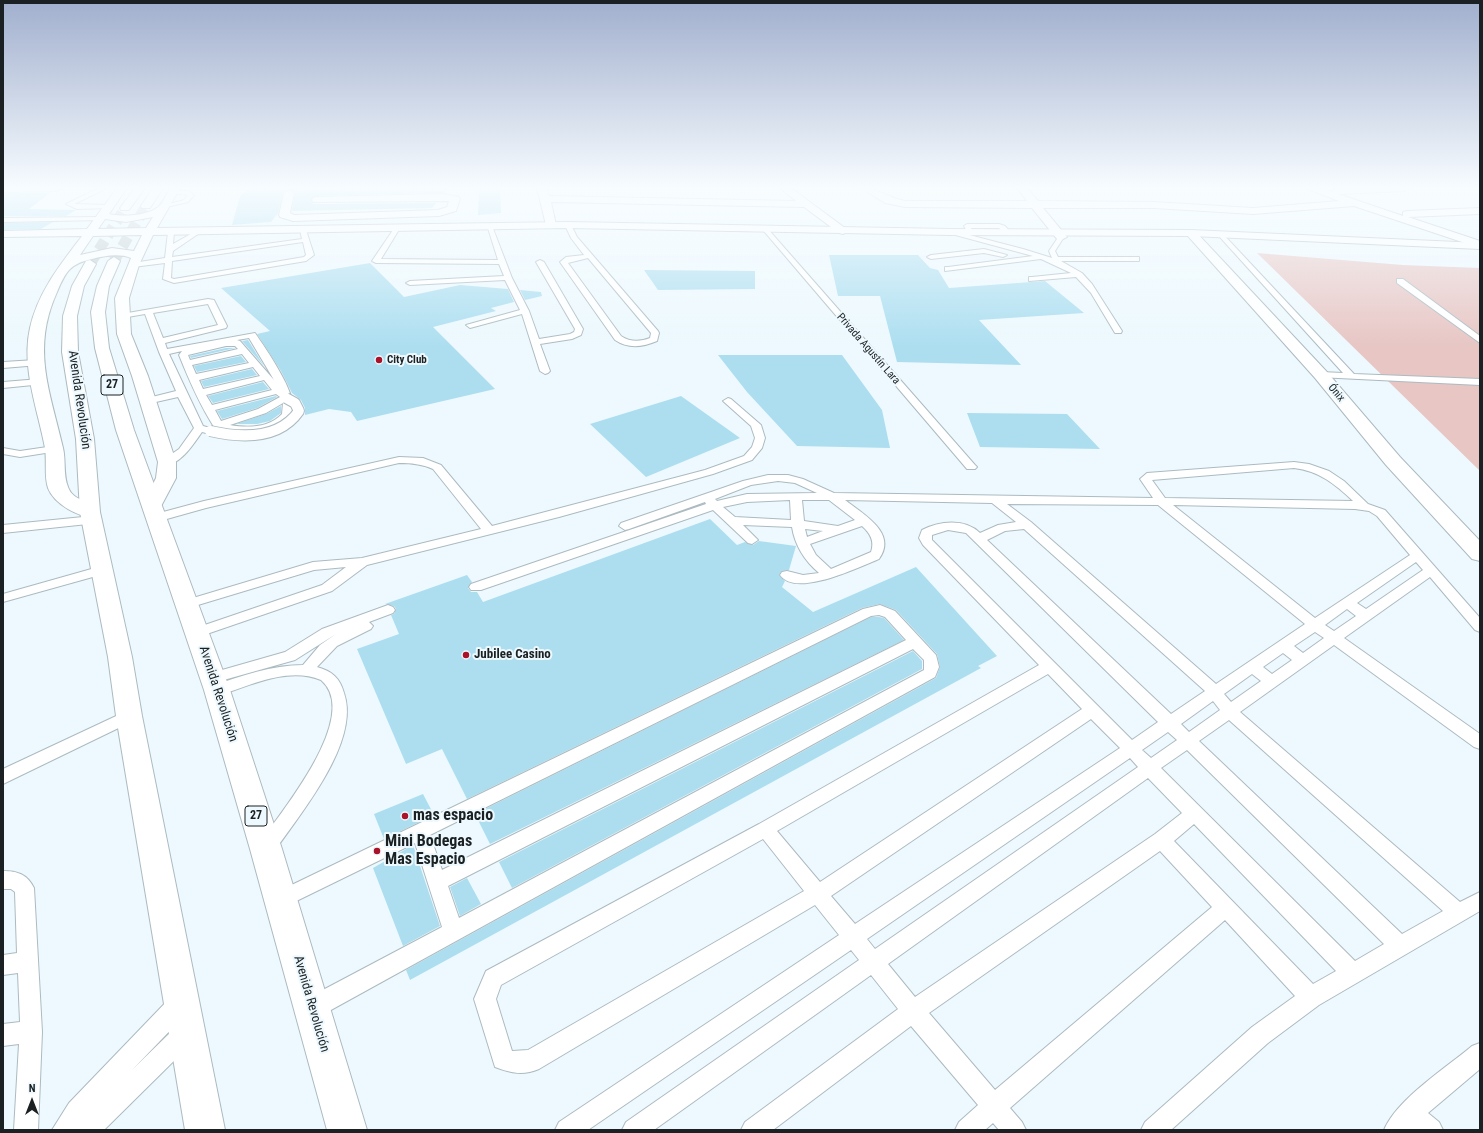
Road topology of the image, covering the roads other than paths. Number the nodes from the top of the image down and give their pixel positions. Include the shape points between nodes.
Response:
1 (85, 241) tunnel mouth
2 (144, 241) edge
3 (170, 241) edge
4 (183, 241) edge
5 (268, 241) edge
6 (306, 241) edge
7 (389, 241) edge
8 (495, 241) edge
9 (576, 241) edge
10 (775, 241) edge
11 (988, 241) edge
12 (1057, 241) edge
13 (1197, 241) edge
14 (1226, 241) edge
15 (1373, 241) edge
16 (1467, 241) edge
17 (1479, 245) edge
18 (169, 250) junction
19 (589, 256) junction
20 (931, 257) dead end
21 (1042, 258) junction
22 (1136, 259) dead end
23 (135, 260) junction
24 (168, 260) junction
25 (114, 261) tunnel mouth
26 (1018, 261) junction
27 (1057, 261) junction
28 (69, 262) junction
29 (502, 262) junction
30 (540, 262) dead end
31 (90, 264) tunnel mouth
32 (948, 269) dead end
33 (1079, 275) junction
34 (508, 278) junction
35 (1032, 279) dead end
36 (1400, 281) dead end
37 (410, 282) dead end
38 (525, 310) junction
39 (148, 311) junction
40 (122, 316) junction
41 (470, 325) dead end
42 (1118, 331) dead end
43 (1480, 340) edge
44 (159, 342) junction
45 (536, 342) junction
46 (163, 352) junction
47 (36, 363) junction
48 (255, 364) junction
49 (3, 365) edge
50 (545, 371) dead end
51 (1321, 375) junction
52 (266, 377) junction
53 (1352, 377) junction
54 (193, 378) junction
55 (40, 382) junction
56 (1480, 382) edge
57 (3, 385) edge
58 (181, 393) junction
59 (200, 393) junction
60 (285, 397) junction
61 (147, 401) junction
62 (728, 401) dead end
63 (208, 408) junction
64 (199, 428) junction
65 (215, 428) junction
66 (54, 450) junction
67 (3, 451) edge
68 (167, 462) junction
69 (971, 468) dead end
70 (796, 496) junction
71 (833, 497) junction
72 (995, 500) junction
73 (1160, 501) junction
74 (711, 502) junction
75 (1364, 506) junction
76 (154, 512) junction
77 (92, 516) junction
78 (732, 521) junction
79 (864, 521) junction
80 (797, 524) junction
81 (1027, 525) junction
82 (3, 530) edge
83 (489, 530) junction
84 (838, 530) junction
85 (980, 539) junction
86 (752, 540) dead end
87 (802, 543) junction
88 (1418, 554) junction
89 (1480, 554) edge
90 (362, 562) junction
91 (102, 570) junction
92 (1431, 570) junction
93 (829, 574) junction
94 (787, 575) dead end
95 (1376, 583) junction
96 (473, 584) dead end
97 (1394, 595) junction
98 (3, 598) edge
99 (1346, 602) junction
100 (188, 604) junction
101 (1366, 616) junction
102 (1314, 624) junction
103 (1480, 627) edge
104 (198, 632) junction
105 (1336, 638) junction
106 (915, 642) junction
107 (1283, 645) junction
108 (1302, 660) junction
109 (1050, 666) junction
110 (1252, 666) junction
111 (307, 671) junction
112 (1271, 681) junction
113 (215, 684) junction
114 (1214, 691) junction
115 (1093, 710) junction
116 (1230, 712) junction
117 (129, 716) junction
118 (1168, 722) junction
119 (1186, 740) junction
120 (1480, 743) edge
121 (1132, 749) junction
122 (1150, 768) junction
123 (3, 777) edge
124 (1194, 814) junction
125 (765, 829) junction
126 (420, 832) junction
127 (1161, 840) junction
128 (266, 848) junction
129 (3, 880) edge
130 (437, 882) junction
131 (818, 893) junction
132 (280, 900) junction
133 (1480, 901) edge
134 (1226, 907) junction
135 (1459, 913) junction
136 (453, 930) junction
137 (852, 936) junction
138 (1401, 947) junction
139 (27, 961) junction
140 (874, 962) junction
141 (3, 965) edge
142 (1352, 973) junction
143 (1311, 997) junction
144 (182, 1002) junction
145 (312, 1008) junction
146 (914, 1011) junction
147 (31, 1032) junction
148 (187, 1032) junction
149 (3, 1035) edge
150 (1479, 1055) edge
151 (993, 1107) junction
152 (1403, 1121) edge
153 (26, 1130) edge
154 (64, 1130) edge
155 (87, 1130) edge
156 (205, 1130) edge
157 (347, 1130) edge
158 (567, 1130) edge
159 (634, 1130) edge
160 (753, 1130) edge
161 (967, 1130) edge
162 (1014, 1130) edge
163 (1153, 1130) edge
164 (1431, 1130) edge

1 - 28 street
2 - 23 street
3 - 18 lane
4 - 18 lane
5 - 24 lane
6 - 24 lane via 310,255 306,259 180,281 167,279
7 - 29 lane via 376,261
8 - 29 lane
9 - 19 lane
10 - 69 lane, Privada Agustín Lara
11 - 21 lane
12 - 27 lane via 1052,251
13 - 51 street, Ónix
14 - 53 lane
15 - 17 street
16 - 17 street
18 - 24 lane
19 - 19 lane via 655,333 654,339 644,343 631,343 618,338 564,262
20 - 26 lane via 990,252
21 - 26 lane
21 - 27 lane
22 - 27 lane
23 - 24 lane
23 - 28 street via 125,252
23 - 40 street via 122,298
25 - 76 street, Avenida Revolución / 27 via 103,286 98,312 102,348 125,430
26 - 32 lane
27 - 33 lane
28 - 47 street via 55,282 43,307 37,330
29 - 34 lane
30 - 45 lane via 579,329 578,333 572,336
31 - 77 street, Avenida Revolución via 78,286 70,316 70,352 85,439
33 - 35 lane
33 - 42 lane via 1090,286
34 - 37 lane
34 - 38 lane
36 - 43 lane
38 - 41 lane
38 - 45 lane
39 - 40 lane
39 - 44 lane
39 - 44 lane via 208,301 211,302 223,326
40 - 61 street via 124,334
44 - 46 lane
45 - 50 lane
46 - 58 lane
46 - 60 lane via 252,335
47 - 49 lane
47 - 55 street
48 - 52 lane
48 - 54 lane
48 - 54 lane via 237,343 211,346 186,352 184,355
51 - 53 lane
51 - 89 street, Ónix via 1393,462
52 - 59 lane
52 - 60 lane
53 - 56 lane
54 - 59 lane
55 - 57 lane
55 - 66 street
58 - 61 lane
58 - 64 lane
59 - 63 lane
60 - 63 lane
60 - 65 lane via 262,411
60 - 65 lane, bridge via 295,403 299,411 286,426 242,436
61 - 68 street
62 - 83 lane via 756,425 760,438 757,448 748,458 709,472
63 - 65 lane
64 - 65 lane
64 - 68 lane via 183,451
66 - 67 lane via 20,454
66 - 77 street via 58,488 69,502
68 - 76 street via 166,478
70 - 71 lane
70 - 74 lane
70 - 80 lane
71 - 72 lane
71 - 74 lane via 796,480 776,477 760,479
71 - 79 lane
72 - 73 lane
72 - 81 lane
73 - 75 lane
73 - 75 lane via 1146,479 1151,475 1294,465 1322,470
73 - 102 lane
74 - 78 lane
74 - 96 lane
75 - 88 lane via 1381,513
76 - 83 lane via 204,505 384,464 414,460 437,467
76 - 100 street, Avenida Revolución / 27
77 - 82 lane
77 - 91 street, Avenida Revolución
78 - 80 lane
78 - 86 lane
79 - 84 lane
79 - 93 lane via 873,528 878,539 878,553
80 - 84 lane
80 - 87 lane
81 - 85 lane via 994,529
81 - 114 lane
83 - 90 lane
84 - 87 lane
85 - 109 lane via 970,530 955,526 934,528 926,533 925,538
85 - 118 lane
87 - 93 lane via 811,560
88 - 92 lane
88 - 95 lane
90 - 100 lane via 313,566
90 - 104 lane via 328,588
91 - 98 lane
91 - 117 street, Avenida Revolución
92 - 97 lane
92 - 103 lane
93 - 94 lane via 807,581
95 - 97 lane
95 - 99 lane
97 - 101 lane
99 - 101 lane
99 - 102 lane
100 - 104 street, Avenida Revolución / 27
101 - 105 lane
102 - 105 lane
102 - 107 lane
104 - 113 street, Avenida Revolución / 27
105 - 108 lane
105 - 120 lane
106 - 126 lane via 890,614 880,610 868,612
106 - 130 lane
106 - 136 lane via 931,659 930,673
107 - 108 lane
107 - 110 lane
108 - 112 lane
109 - 115 lane
109 - 125 lane
110 - 112 lane
110 - 114 lane
111 - 113 lane via 274,672
111 - 113 lane via 315,658 331,642 389,613 327,632 290,656
111 - 128 lane via 326,676 335,687 340,701 338,722 331,746 319,768
112 - 116 lane
113 - 128 street, Avenida Revolución / 27
114 - 116 lane
114 - 118 lane
115 - 121 lane
115 - 131 lane
116 - 119 lane
116 - 135 lane
117 - 123 lane
117 - 144 street, Avenida Revolución
118 - 119 lane
118 - 121 lane
119 - 122 lane
119 - 138 lane
121 - 122 lane
121 - 137 lane
122 - 124 lane
122 - 140 lane
124 - 127 lane
124 - 142 lane
125 - 131 lane
125 - 131 lane via 493,978 485,999 503,1059 515,1063 531,1061
126 - 130 lane
126 - 132 lane
127 - 134 lane
127 - 146 lane
128 - 132 street, Avenida Revolución / 27
129 - 139 lane via 15,880 24,888
130 - 136 lane
131 - 137 lane
132 - 145 street, Avenida Revolución / 27
133 - 135 lane
134 - 143 lane
134 - 151 lane
135 - 138 lane
136 - 145 lane
137 - 140 lane
137 - 158 lane
138 - 142 lane
139 - 141 lane
139 - 147 lane
140 - 146 lane
140 - 159 lane
142 - 143 lane
143 - 163 lane via 1260,1034
144 - 148 street, Avenida Revolución
144 - 154 lane via 77,1111
145 - 157 street, Avenida Revolución / 27
146 - 151 lane
146 - 160 lane
147 - 149 lane
147 - 153 lane
148 - 155 lane
148 - 156 street, Avenida Revolución
150 - 152 lane
151 - 161 lane
151 - 162 lane
152 - 164 lane

